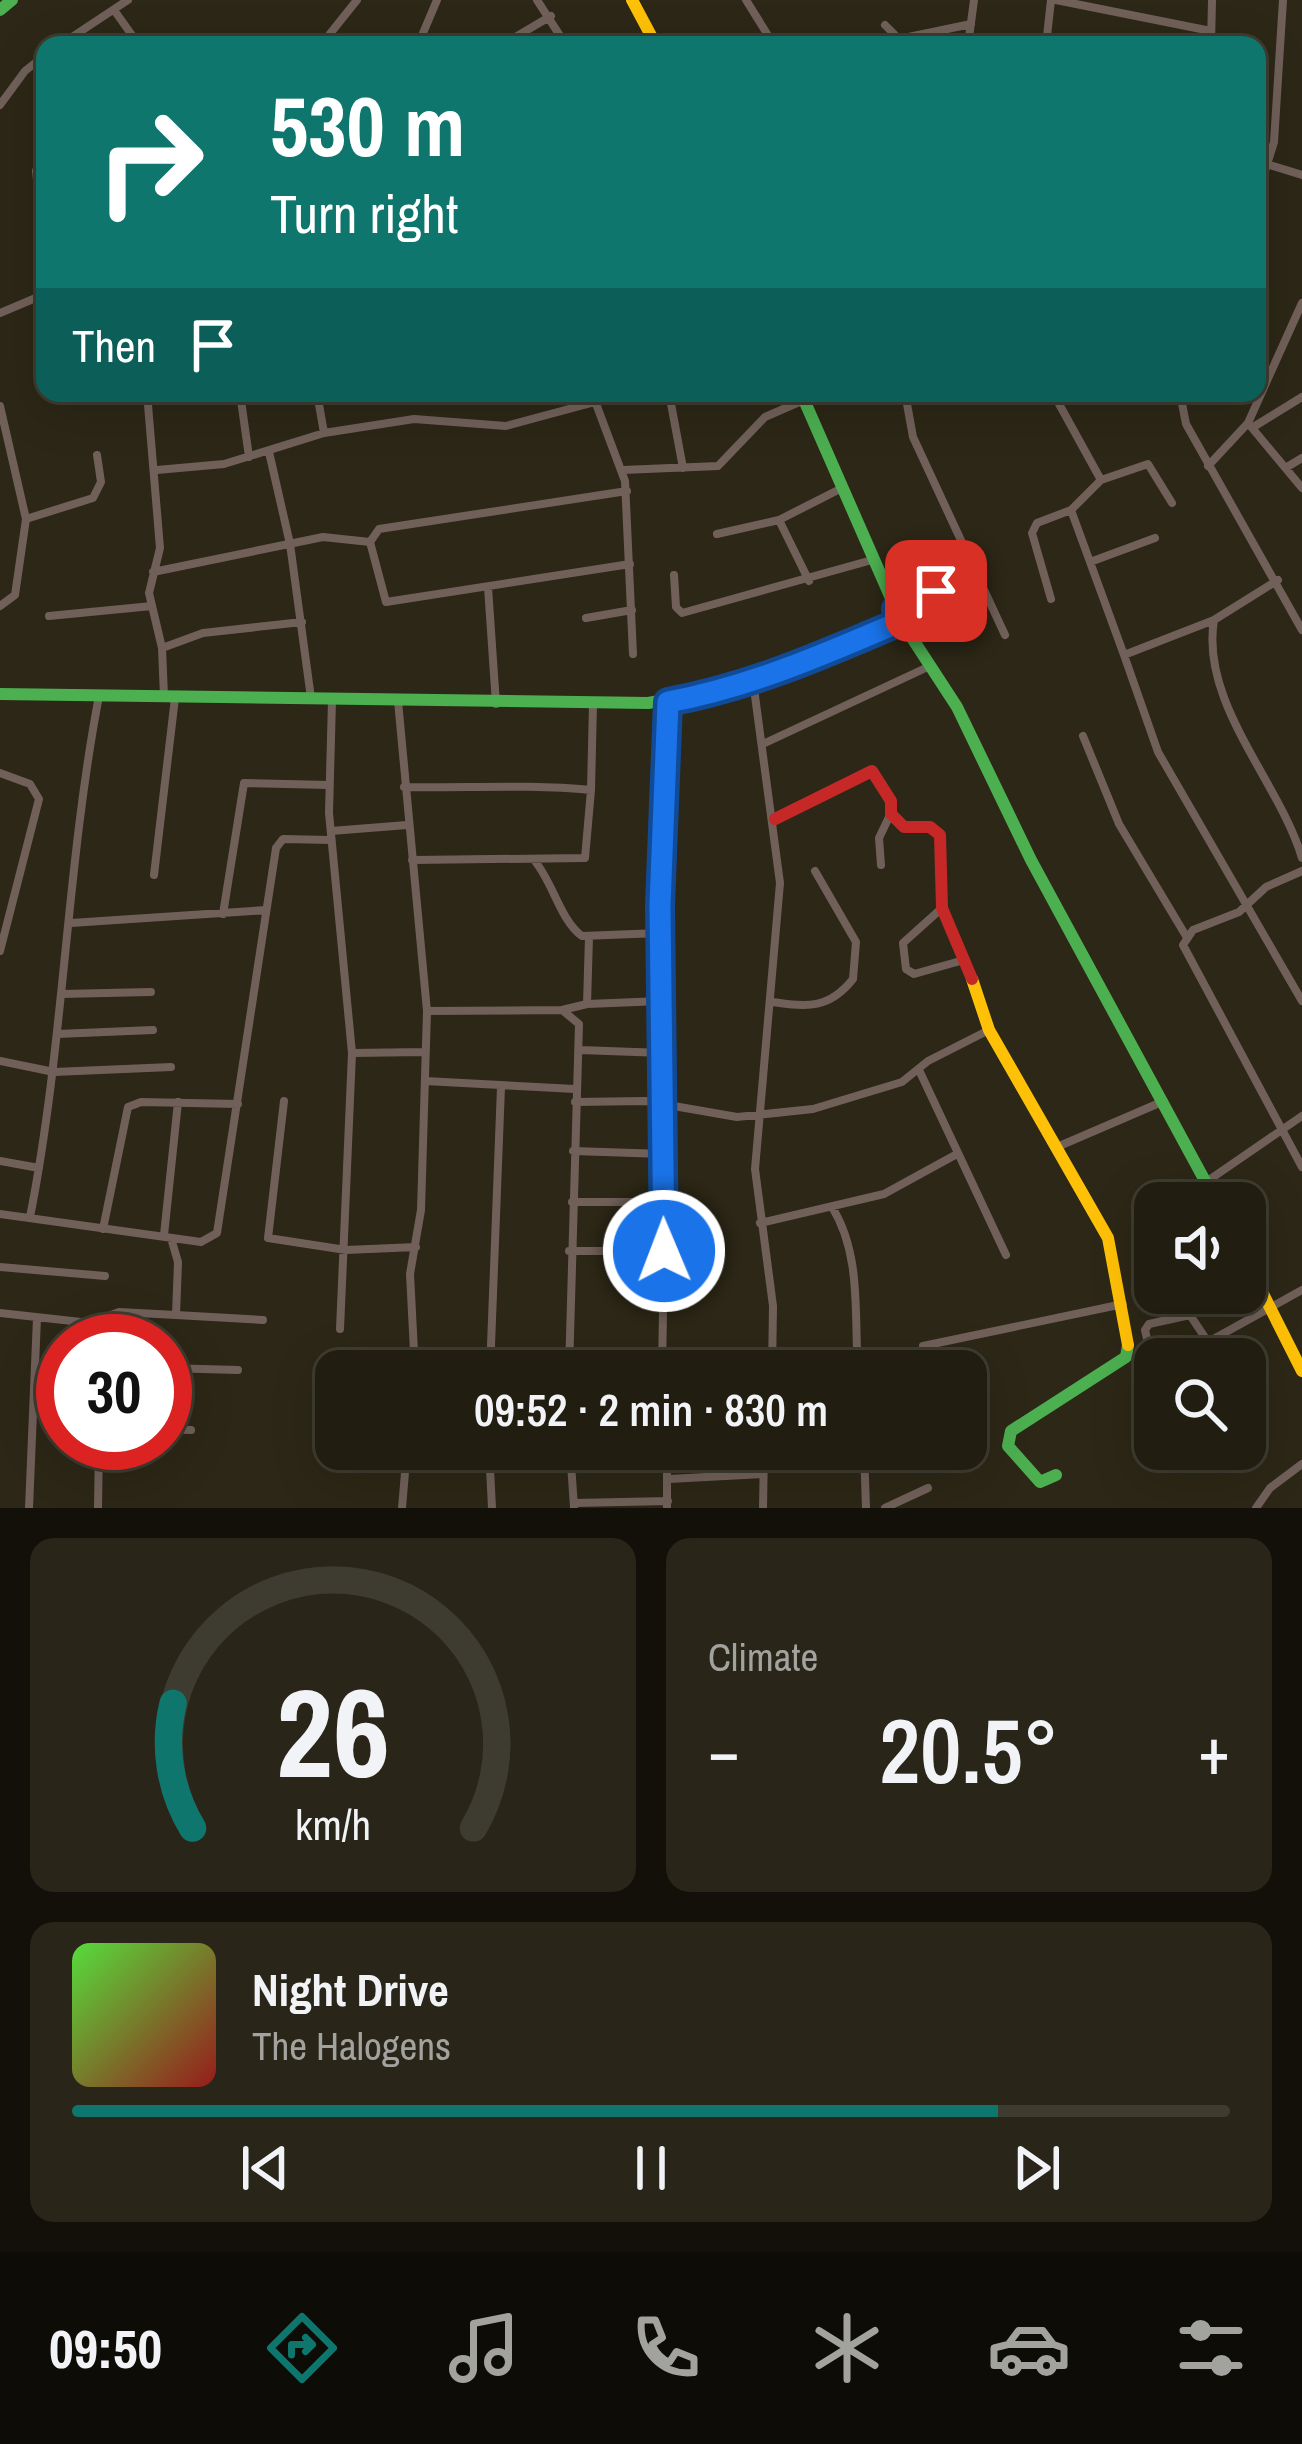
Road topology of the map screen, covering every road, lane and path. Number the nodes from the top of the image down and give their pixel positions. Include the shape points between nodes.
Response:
1 (12, 0) edge
2 (128, 0) edge
3 (357, 0) edge
4 (437, 0) edge
5 (537, 0) edge
6 (632, 0) edge
7 (746, 0) edge
8 (974, 0) edge
9 (1054, 0) edge
10 (1213, 0) edge
11 (1283, 0) edge
12 (0, 10) edge
13 (114, 10) junction
14 (551, 16) junction
15 (971, 24) junction
16 (885, 25) dead end
17 (1211, 31) junction
18 (74, 36) edge
19 (133, 36) edge
20 (328, 36) edge
21 (422, 36) edge
22 (517, 36) edge
23 (561, 36) edge
24 (651, 36) edge
25 (768, 36) edge
26 (896, 36) edge
27 (913, 36) edge
28 (969, 36) edge
29 (1048, 36) edge
30 (1211, 36) edge
31 (36, 62) edge
32 (0, 105) edge
33 (1270, 165) junction
34 (1266, 175) edge
35 (1302, 175) edge
36 (36, 298) edge
37 (1302, 303) edge
38 (0, 313) edge
39 (1291, 331) junction
40 (1302, 340) edge
41 (1266, 390) edge
42 (1302, 397) edge
43 (148, 402) edge
44 (242, 402) edge
45 (319, 402) edge
46 (578, 402) edge
47 (595, 402) edge
48 (672, 402) edge
49 (792, 402) edge
50 (805, 402) edge
51 (907, 402) edge
52 (1058, 402) edge
53 (1180, 402) edge
54 (1261, 402) edge
55 (0, 406) edge
56 (1251, 425) junction
57 (324, 434) junction
58 (269, 452) junction
59 (97, 455) dead end
60 (249, 457) junction
61 (1302, 458) edge
62 (1208, 466) junction
63 (1287, 467) junction
64 (683, 469) junction
65 (157, 470) junction
66 (623, 470) junction
67 (1101, 480) junction
68 (1302, 488) edge
69 (840, 489) junction
70 (627, 491) junction
71 (1172, 503) dead end
72 (1071, 510) junction
73 (26, 519) junction
74 (779, 520) junction
75 (717, 534) dead end
76 (1155, 538) dead end
77 (370, 542) junction
78 (290, 544) junction
79 (968, 558) junction
80 (872, 560) junction
81 (1090, 562) junction
82 (630, 564) junction
83 (152, 572) junction
84 (976, 573) junction
85 (674, 574) dead end
86 (926, 574) dead end
87 (1278, 580) junction
88 (809, 581) junction
89 (488, 587) junction
90 (1051, 599) dead end
91 (0, 606) edge
92 (152, 606) junction
93 (632, 610) junction
94 (898, 615) junction
95 (50, 616) dead end
96 (586, 618) dead end
97 (1214, 620) junction
98 (302, 622) junction
99 (1302, 629) edge
100 (1005, 635) dead end
101 (162, 648) junction
102 (633, 654) dead end
103 (1124, 655) junction
104 (932, 665) junction
105 (753, 681) junction
106 (0, 694) edge
107 (100, 695) junction
108 (169, 696) junction
109 (311, 700) junction
110 (332, 700) junction
111 (398, 701) junction
112 (668, 702) junction
113 (496, 704) junction
114 (593, 704) junction
115 (1083, 736) dead end
116 (765, 743) junction
117 (0, 773) edge
118 (329, 785) junction
119 (404, 788) junction
120 (591, 790) junction
121 (891, 814) junction
122 (775, 819) junction
123 (407, 825) junction
124 (331, 835) junction
125 (1302, 858) edge
126 (412, 860) junction
127 (534, 860) junction
128 (881, 865) dead end
129 (815, 871) dead end
130 (1302, 871) edge
131 (154, 875) dead end
132 (942, 908) junction
133 (1244, 908) junction
134 (266, 910) junction
135 (223, 914) junction
136 (70, 923) junction
137 (660, 933) junction
138 (1186, 936) junction
139 (589, 937) junction
140 (0, 951) edge
141 (964, 960) junction
142 (1299, 988) edge
143 (151, 992) dead end
144 (61, 994) junction
145 (662, 1001) junction
146 (1302, 1001) edge
147 (773, 1002) junction
148 (587, 1004) junction
149 (427, 1010) junction
150 (562, 1010) junction
151 (153, 1030) dead end
152 (989, 1030) junction
153 (57, 1034) junction
154 (580, 1050) junction
155 (425, 1052) junction
156 (352, 1053) junction
157 (663, 1053) junction
158 (0, 1061) edge
159 (170, 1067) dead end
160 (919, 1070) junction
161 (54, 1072) junction
162 (425, 1081) junction
163 (501, 1087) junction
164 (575, 1089) junction
165 (284, 1101) dead end
166 (1164, 1101) junction
167 (178, 1102) junction
168 (575, 1102) junction
169 (664, 1103) junction
170 (238, 1104) junction
171 (1302, 1115) edge
172 (759, 1117) junction
173 (1283, 1129) junction
174 (1055, 1148) junction
175 (573, 1151) junction
176 (664, 1154) junction
177 (957, 1154) junction
178 (0, 1161) edge
179 (1302, 1167) edge
180 (39, 1168) junction
181 (1206, 1182) joint
182 (572, 1202) junction
183 (663, 1202) junction
184 (832, 1207) junction
185 (0, 1214) edge
186 (30, 1217) junction
187 (760, 1223) junction
188 (104, 1229) junction
189 (167, 1236) junction
190 (416, 1247) junction
191 (346, 1250) junction
192 (569, 1250) junction
193 (664, 1251) junction
194 (1006, 1256) dead end
195 (0, 1267) edge
196 (105, 1276) dead end
197 (1302, 1290) edge
198 (1266, 1299) edge
199 (1124, 1304) junction
200 (1271, 1309) junction
201 (0, 1313) edge
202 (114, 1314) edge
203 (157, 1314) edge
204 (176, 1314) edge
205 (192, 1316) edge
206 (36, 1318) edge
207 (263, 1320) dead end
208 (340, 1329) dead end
209 (1147, 1338) edge
210 (1205, 1338) edge
211 (1216, 1338) edge
212 (36, 1339) edge
213 (923, 1346) dead end
214 (414, 1350) edge
215 (491, 1350) edge
216 (569, 1350) edge
217 (662, 1350) edge
218 (772, 1350) edge
219 (857, 1350) edge
220 (192, 1369) edge
221 (238, 1370) dead end
222 (1302, 1371) edge
223 (1302, 1464) edge
224 (98, 1470) edge
225 (405, 1470) edge
226 (490, 1470) edge
227 (571, 1470) edge
228 (668, 1470) edge
229 (763, 1470) edge
230 (865, 1470) edge
231 (763, 1474) junction
232 (1056, 1474) dead end
233 (669, 1479) junction
234 (928, 1488) dead end
235 (668, 1504) edge
236 (574, 1506) edge
237 (28, 1508) edge
238 (98, 1508) edge
239 (402, 1508) edge
240 (492, 1508) edge
241 (763, 1508) edge
242 (866, 1508) edge
243 (885, 1508) edge
244 (1256, 1508) edge

1 - 12 street
2 - 13 street
3 - 20 street
4 - 21 street
5 - 14 street
6 - 24 street
7 - 25 street
8 - 15 street
9 - 17 street
9 - 29 street
10 - 17 street
11 - 33 street
13 - 18 street
13 - 19 street
14 - 22 street
14 - 23 street
15 - 27 street
15 - 28 street
16 - 26 street
17 - 30 street
31 - 32 street
33 - 34 street
33 - 35 street
36 - 38 street
37 - 39 street
39 - 40 street
39 - 41 street
42 - 56 street
43 - 65 street
44 - 60 street
45 - 57 street
46 - 57 street via 506,426 414,419
47 - 66 street
48 - 64 street
49 - 64 street via 765,417 718,466
50 - 69 street
51 - 79 street via 913,437
52 - 67 street
53 - 62 street
54 - 56 street
55 - 73 street
56 - 62 street
56 - 63 street
57 - 58 street
58 - 60 street
58 - 78 street
59 - 73 street via 101,482 93,498
60 - 65 street
61 - 63 street
62 - 87 street
63 - 68 street
64 - 66 street
65 - 83 street via 160,548
66 - 70 street
67 - 71 street via 1148,464
67 - 72 street
69 - 74 street
69 - 80 street
70 - 77 street via 380,529
70 - 82 street
72 - 81 street
72 - 90 street via 1032,533
73 - 91 street via 15,595
74 - 75 street
74 - 88 street
76 - 81 street
77 - 78 street
77 - 89 street via 386,602
78 - 83 street
78 - 98 street
79 - 84 street
79 - 86 street
80 - 88 street
80 - 94 street
81 - 103 street
82 - 89 street
82 - 93 street
83 - 92 street
84 - 94 street
84 - 100 street
85 - 88 street via 682,613
87 - 97 street
87 - 99 street
89 - 113 street
92 - 95 street
92 - 101 street
93 - 96 street
93 - 102 street
94 - 104 street
94 - 105 street
97 - 103 street
97 - 125 street via 1218,677
98 - 101 street via 203,633
98 - 109 street
101 - 108 street
103 - 133 street via 1158,752
104 - 116 street
104 - 166 street
105 - 112 street
105 - 116 street
106 - 107 street
107 - 108 street
107 - 136 street
108 - 109 street
108 - 131 street
109 - 110 street
110 - 111 street
110 - 118 street
111 - 113 street
111 - 119 street
112 - 114 street
112 - 137 street
113 - 114 street
114 - 120 street
115 - 138 street via 1119,824
116 - 122 street
117 - 140 street via 30,784 38,800
118 - 124 street
118 - 135 street via 244,783
119 - 120 street via 548,783
119 - 123 street
120 - 127 street via 585,858
121 - 122 street via 872,771
121 - 128 street via 879,838
121 - 132 street via 906,828 938,832
122 - 147 street
123 - 124 street
123 - 126 street
124 - 134 street via 280,841
124 - 156 street
126 - 127 street
126 - 149 street
127 - 139 street via 570,926
129 - 147 street via 856,943 854,979 830,1003
130 - 133 street
132 - 141 street
132 - 141 street via 903,943 906,969 914,974
133 - 138 street
133 - 142 street
134 - 135 street
134 - 170 street
135 - 136 street
136 - 144 street
137 - 139 street
137 - 145 street
138 - 173 street via 1189,963
139 - 148 street
141 - 152 street
142 - 146 street
143 - 144 street
144 - 153 street
145 - 148 street
145 - 157 street
147 - 172 street
148 - 150 street
149 - 150 street
149 - 155 street
150 - 154 street via 580,1024
151 - 153 street
152 - 160 street
152 - 174 street
153 - 161 street
154 - 157 street
154 - 164 street
155 - 156 street
155 - 162 street
156 - 191 street
157 - 169 street
158 - 161 street
159 - 161 street
160 - 172 street via 857,1097
160 - 177 street
161 - 180 street
162 - 163 street
162 - 190 street
163 - 164 street
163 - 215 street
164 - 168 street
165 - 191 street via 266,1232 274,1241
166 - 174 street
166 - 181 street
167 - 170 street
167 - 188 street via 141,1102 125,1111
167 - 189 street
168 - 169 street
168 - 175 street
169 - 172 street
169 - 176 street
170 - 189 street via 217,1234 201,1242
171 - 173 street
172 - 187 street
173 - 179 street
173 - 181 street
174 - 199 street via 1108,1238
175 - 176 street
175 - 182 street
176 - 183 street
177 - 184 street via 903,1186
177 - 194 street
178 - 180 street
180 - 186 street
182 - 183 street
182 - 192 street
183 - 193 street
184 - 187 street
184 - 219 street via 855,1279
185 - 186 street
186 - 188 street
187 - 218 street
188 - 189 street
189 - 204 street via 178,1262
190 - 191 street
190 - 214 street
191 - 208 street
192 - 193 street
192 - 216 street
193 - 217 street
195 - 196 street
197 - 200 street
198 - 200 street
199 - 213 street
199 - 232 street via 1126,1357 1011,1431 1008,1446 1029,1476 1040,1482
200 - 211 street
200 - 222 street
201 - 206 street
202 - 203 street
205 - 207 street
209 - 210 street via 1149,1324 1190,1315
212 - 237 street
220 - 221 street
223 - 244 street
224 - 238 street
225 - 239 street
226 - 240 street
227 - 236 street
228 - 233 street
229 - 231 street
230 - 242 street
231 - 233 street
231 - 241 street
233 - 235 street
234 - 243 street
235 - 236 street

